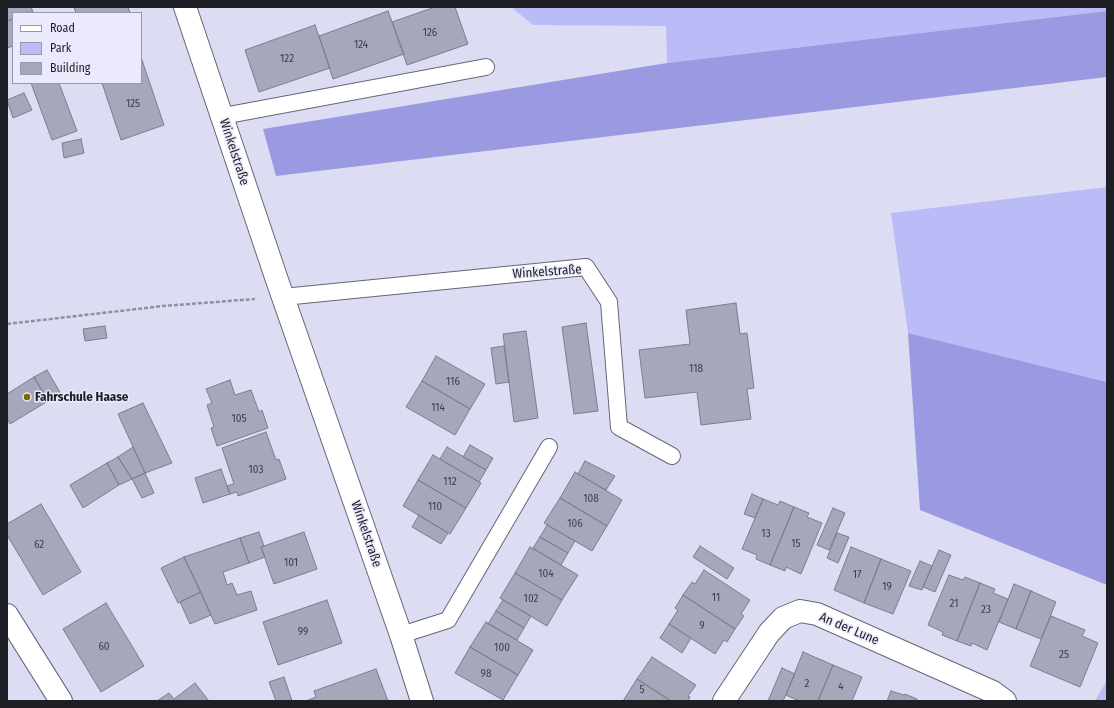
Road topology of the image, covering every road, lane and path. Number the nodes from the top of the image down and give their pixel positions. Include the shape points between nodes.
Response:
1 (185, 7) edge
2 (486, 68) dead end
3 (222, 116) junction
4 (280, 289) junction
5 (7, 324) edge
6 (549, 447) dead end
7 (672, 456) dead end
8 (7, 615) edge
9 (401, 635) junction
10 (61, 701) edge
11 (422, 701) edge
12 (724, 701) edge
13 (1005, 701) edge

1 - 3 street, Winkelstraße
2 - 3 lane
3 - 4 street, Winkelstraße
4 - 5 path
4 - 7 lane, Winkelstraße via 586,267 609,302 619,427
4 - 9 street, Winkelstraße
6 - 9 lane via 448,620
8 - 10 street
9 - 11 street, Winkelstraße
12 - 13 street, An der Lune via 770,633 783,618 800,611 824,617 994,692

